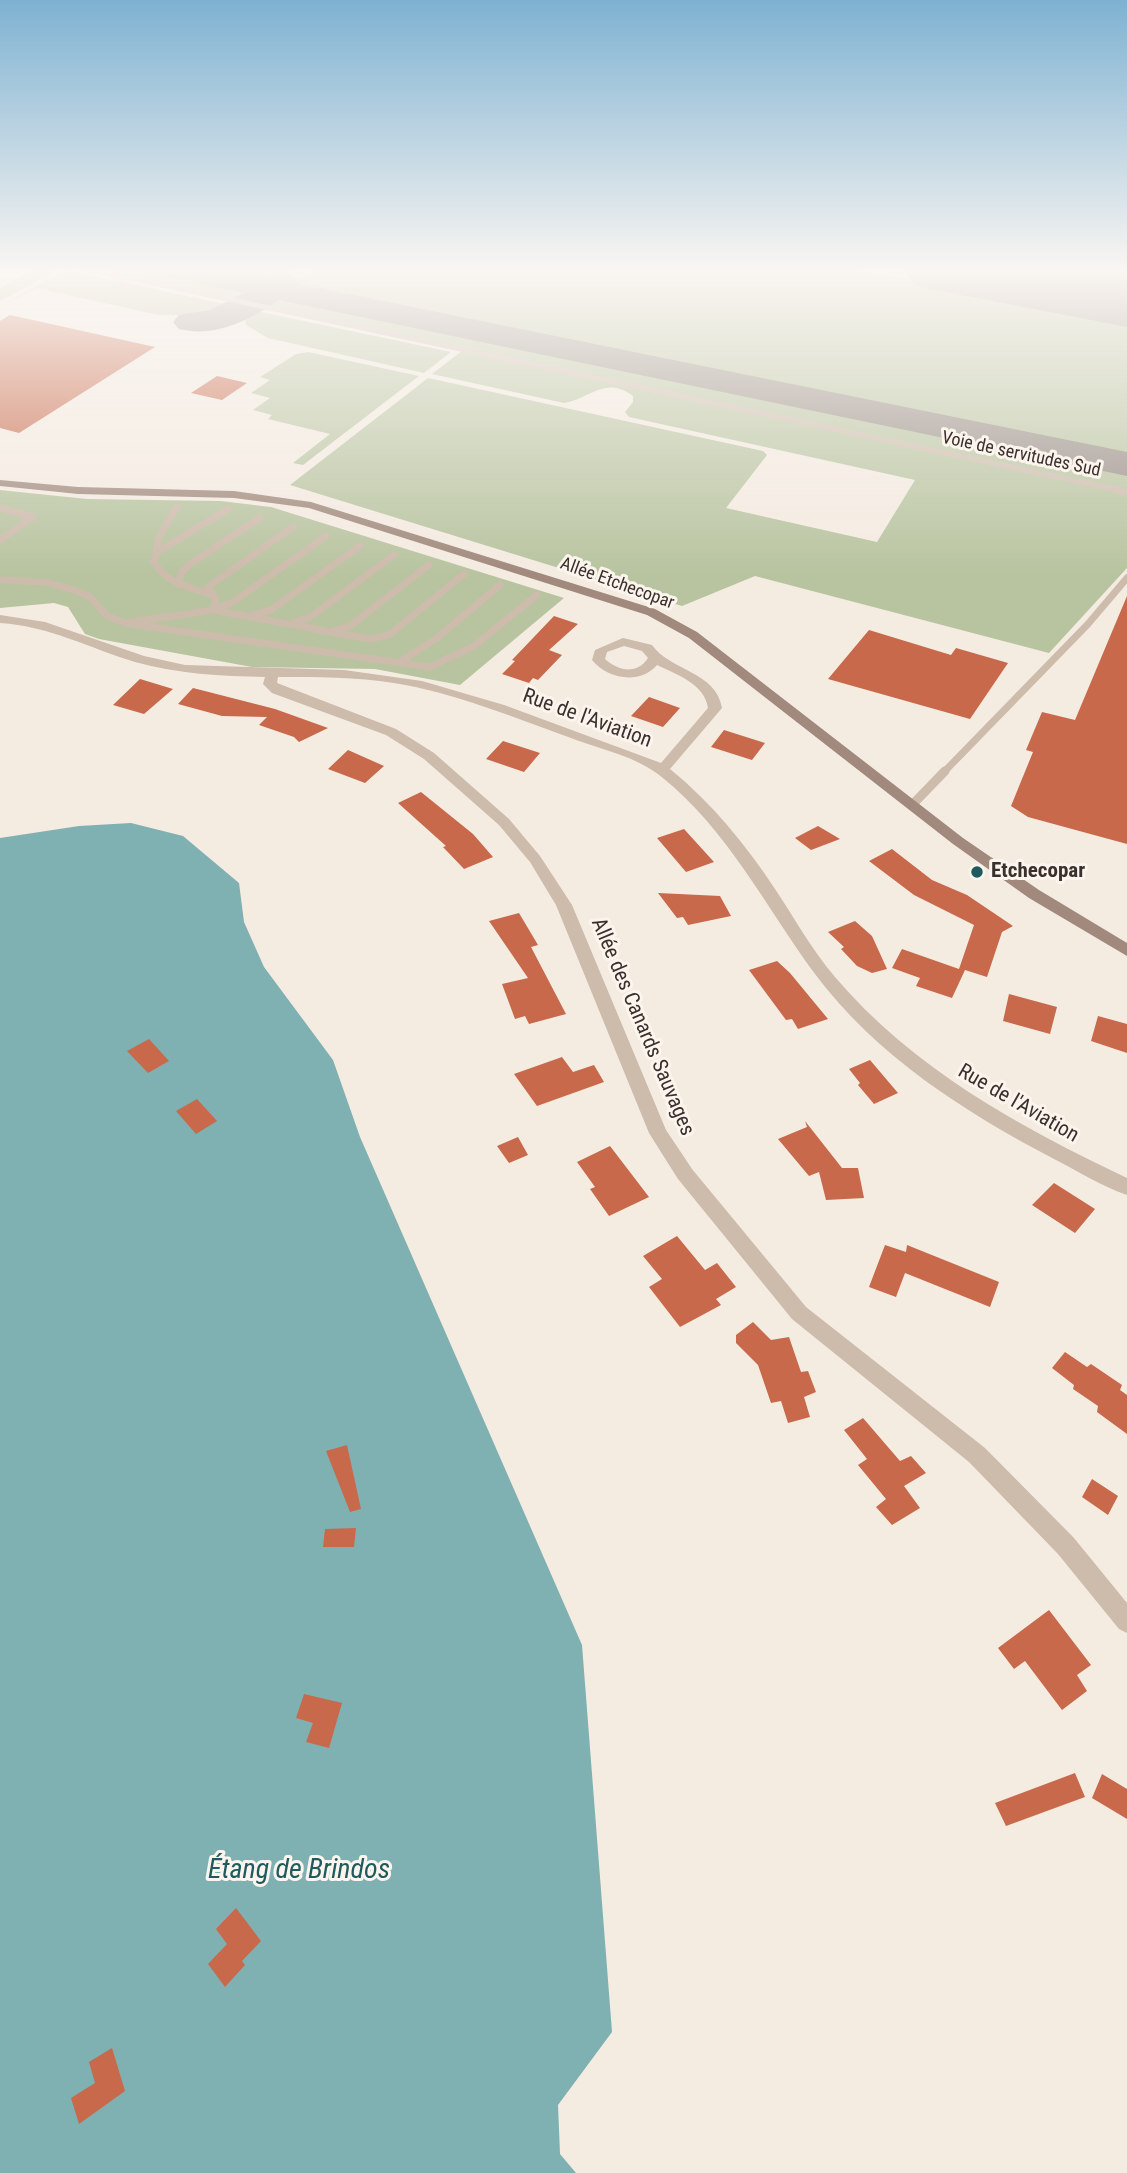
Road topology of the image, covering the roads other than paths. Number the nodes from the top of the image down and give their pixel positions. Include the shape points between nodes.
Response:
1 (558, 370) edge
2 (0, 483) edge
3 (1127, 492) edge
4 (177, 507) dead end
5 (0, 508) edge
6 (228, 509) dead end
7 (260, 518) dead end
8 (293, 527) dead end
9 (3, 534) edge
10 (326, 536) dead end
11 (0, 540) edge
12 (360, 546) dead end
13 (156, 553) junction
14 (394, 555) dead end
15 (429, 565) dead end
16 (464, 575) dead end
17 (1127, 578) edge
18 (0, 580) edge
19 (500, 584) dead end
20 (179, 585) junction
21 (211, 594) junction
22 (537, 595) dead end
23 (213, 610) junction
24 (245, 616) junction
25 (0, 619) edge
26 (282, 623) junction
27 (125, 624) junction
28 (328, 632) junction
29 (654, 658) dead end
30 (398, 662) junction
31 (272, 674) junction
32 (662, 770) junction
33 (912, 805) junction
34 (1127, 950) edge
35 (1127, 1187) edge
36 (1127, 1620) edge

1 - 3 lane, Voie de servitudes Sud
2 - 33 street, Allée Etchecopar via 71,491 270,496 629,603 693,635
4 - 13 lane via 159,537
5 - 9 lane via 33,517
6 - 13 lane
7 - 20 lane via 190,564 181,573
8 - 21 lane via 208,587
9 - 11 lane
10 - 23 lane via 233,602
12 - 24 lane via 271,610
13 - 20 lane via 155,567
14 - 26 lane via 309,618
15 - 28 lane via 350,626
16 - 28 lane via 389,635 369,639
17 - 33 lane
18 - 27 lane via 45,582 77,592
19 - 30 lane via 437,638
20 - 21 lane
21 - 23 lane via 216,598
22 - 30 lane via 474,648 448,662 430,667
23 - 24 lane
23 - 27 lane
24 - 26 lane
25 - 31 street, Rue de l'Aviation via 52,626 91,644 159,664
26 - 28 lane
27 - 30 lane
29 - 32 street via 709,690 716,700 715,708
31 - 32 street, Rue de l'Aviation via 373,676 425,686 538,722
31 - 36 street, Allée des Canards Sauvages via 271,684 277,690 391,732 429,756 504,822 564,905 658,1133 684,1174 799,1313 977,1455 1066,1546
32 - 35 street, Rue de l'Aviation via 700,804 751,865 829,981 880,1034 949,1090 998,1121
33 - 34 street, Allée Etchecopar via 1034,894

